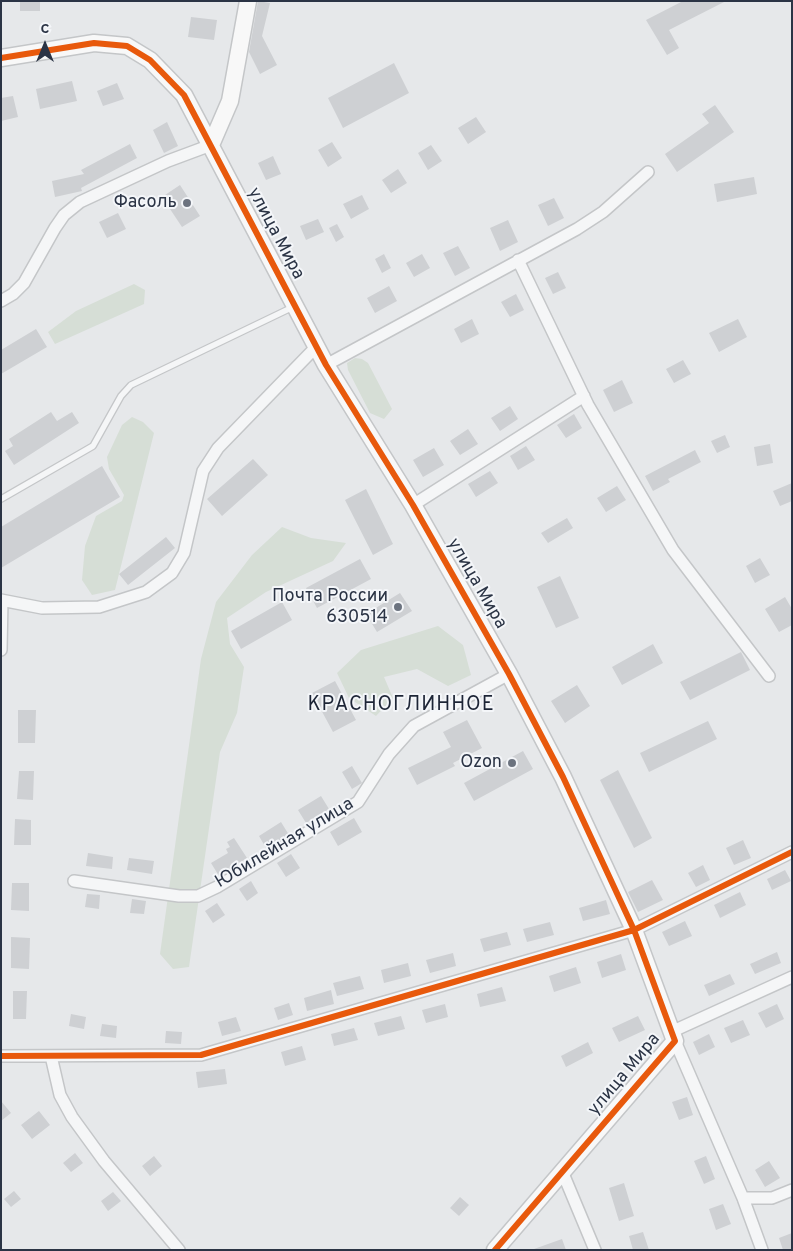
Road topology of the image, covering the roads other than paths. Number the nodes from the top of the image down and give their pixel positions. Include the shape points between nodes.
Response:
1 (248, 1) edge
2 (1, 58) edge
3 (211, 144) junction
4 (648, 172) dead end
5 (518, 260) junction
6 (1, 301) edge
7 (295, 305) junction
8 (316, 348) junction
9 (326, 366) junction
10 (584, 396) junction
11 (1, 499) edge
12 (413, 505) junction
13 (2, 600) edge
14 (1, 650) edge
15 (510, 674) junction
16 (769, 676) dead end
17 (792, 852) edge
18 (74, 881) dead end
19 (634, 930) junction
20 (792, 977) edge
21 (673, 1037) junction
22 (1, 1056) edge
23 (51, 1056) junction
24 (562, 1171) junction
25 (792, 1190) edge
26 (743, 1198) junction
27 (179, 1250) edge
28 (495, 1250) edge
29 (595, 1250) edge
30 (762, 1250) edge

1 - 3 street via 230,101
2 - 3 street, улица Мира via 94,43 127,46 150,60 184,95
3 - 6 street via 168,160 80,202 64,215 55,228 24,283
3 - 7 street, улица Мира
4 - 5 street via 604,212
5 - 9 street
5 - 10 street
7 - 8 street, улица Мира
7 - 11 lane via 131,386 121,396 93,446
8 - 9 street, улица Мира
8 - 13 street via 218,448 203,471 184,553 172,572 146,592 99,607 42,608
9 - 12 street, улица Мира
10 - 12 street
10 - 16 street via 673,550
12 - 15 street, улица Мира
13 - 14 street
15 - 18 street, Юбилейная улица via 414,726 390,754 358,802 217,887 198,896 179,896
15 - 19 street, улица Мира via 563,777
17 - 19 street
19 - 21 street, улица Мира
19 - 23 street via 201,1055
20 - 21 street
21 - 24 street, улица Мира
21 - 26 street
22 - 23 street
23 - 27 street via 60,1096 72,1117 104,1161
24 - 28 street, улица Мира
24 - 29 street
25 - 26 street via 772,1198
26 - 30 street

